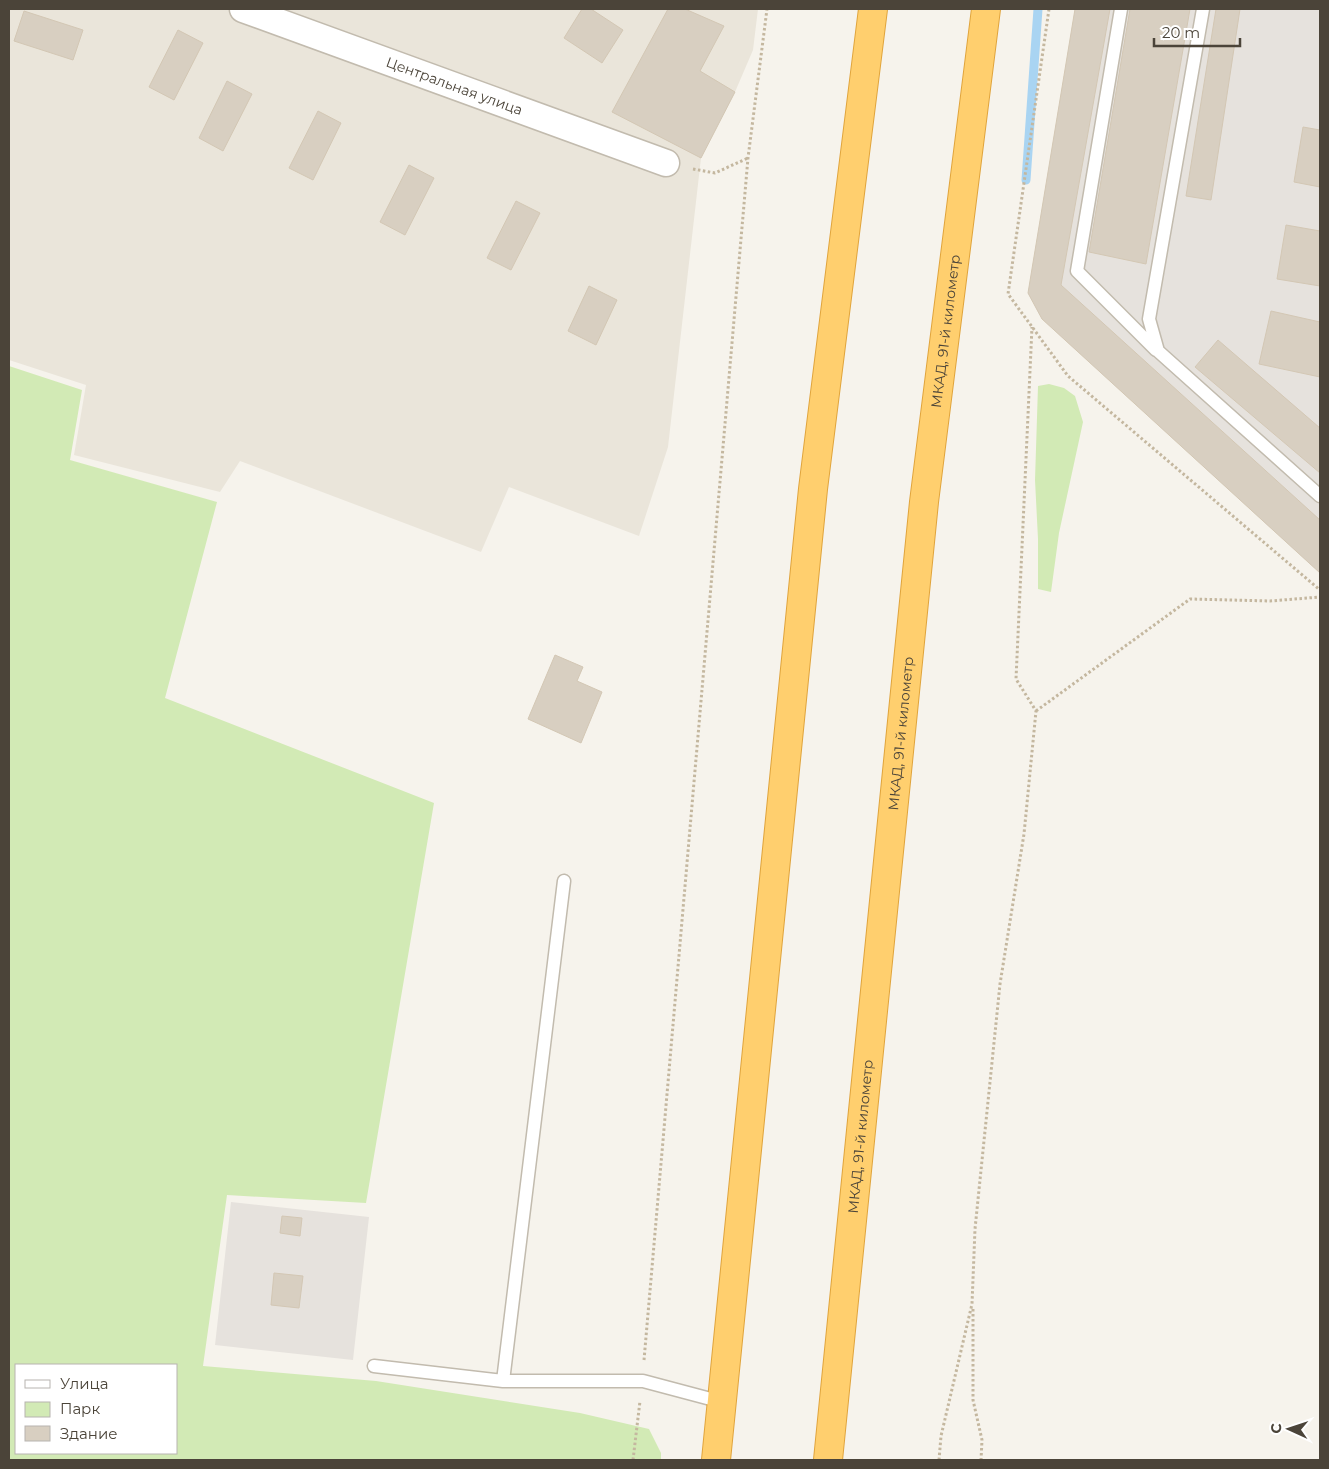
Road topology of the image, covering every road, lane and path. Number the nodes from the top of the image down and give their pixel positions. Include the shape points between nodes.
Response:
1 (243, 9) edge
2 (767, 9) edge
3 (873, 9) edge
4 (986, 9) edge
5 (1049, 9) edge
6 (1121, 9) edge
7 (1203, 9) edge
8 (748, 158) junction
9 (666, 163) joint
10 (1032, 327) junction
11 (1158, 351) junction
12 (1320, 496) edge
13 (1320, 590) edge
14 (1320, 597) edge
15 (1036, 710) junction
16 (564, 881) dead end
17 (973, 1299) junction
18 (374, 1366) dead end
19 (504, 1380) junction
20 (643, 1381) junction
21 (722, 1402) junction
22 (633, 1460) edge
23 (716, 1460) edge
24 (828, 1460) edge
25 (939, 1460) edge
26 (981, 1460) edge

1 - 9 street, Центральная улица
2 - 8 path
3 - 21 highway via 813,489
4 - 24 highway, МКАД, 91-й километр via 924,502
5 - 10 path via 1008,294
6 - 11 lane via 1076,271
7 - 11 lane via 1149,319
8 - 9 path via 715,173
8 - 20 path
10 - 13 path via 1068,376
10 - 15 path via 1016,679
11 - 12 lane
14 - 15 path via 1270,601 1190,599
15 - 17 path via 1024,834 1000,984 976,1229
16 - 19 lane
17 - 25 path via 941,1436
17 - 26 path via 973,1400 982,1440
18 - 19 lane
19 - 20 lane
20 - 21 lane
20 - 22 path
21 - 23 highway

